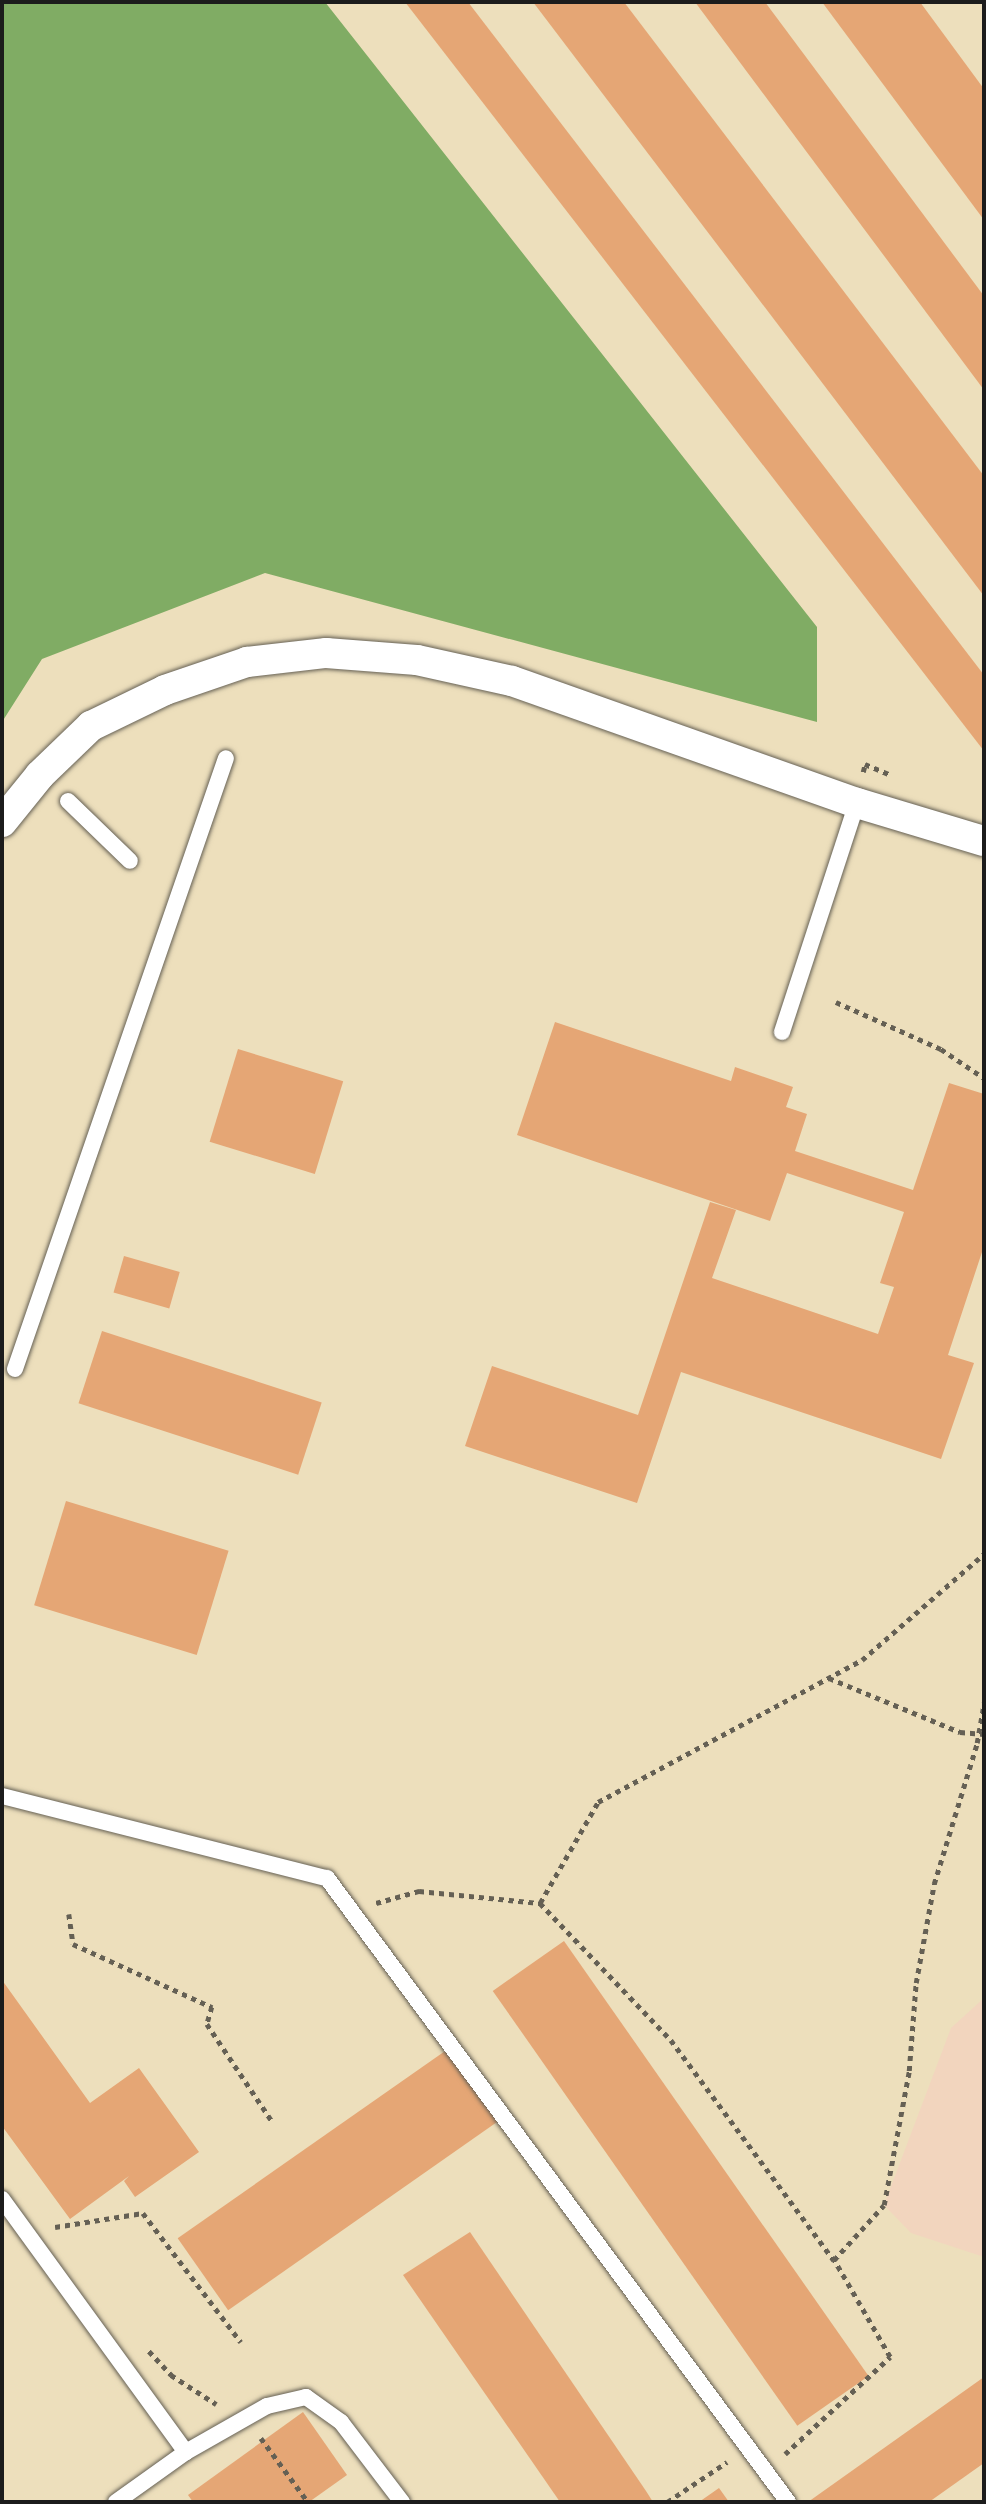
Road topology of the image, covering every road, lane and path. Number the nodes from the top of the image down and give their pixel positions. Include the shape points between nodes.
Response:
1 (226, 758) dead end
2 (68, 801) dead end
3 (857, 803) junction
4 (2, 822) edge
5 (984, 841) edge
6 (130, 862) dead end
7 (836, 1002) dead end
8 (782, 1032) dead end
9 (984, 1079) edge
10 (15, 1369) dead end
11 (984, 1554) edge
12 (828, 1678) junction
13 (984, 1703) edge
14 (982, 1734) edge
15 (2, 1796) edge
16 (540, 1903) junction
17 (350, 1910) junction
18 (69, 1914) dead end
19 (272, 2121) dead end
20 (2, 2199) edge
21 (50, 2228) dead end
22 (834, 2260) junction
23 (241, 2342) dead end
24 (144, 2346) dead end
25 (223, 2408) dead end
26 (254, 2428) dead end
27 (748, 2449) junction
28 (186, 2452) junction
29 (766, 2472) junction
30 (116, 2502) edge
31 (308, 2502) edge
32 (401, 2502) edge
33 (667, 2502) edge
34 (788, 2502) edge

1 - 10 lane
2 - 6 lane
3 - 4 street via 512,681 416,660 326,653 247,662 165,690 91,726 40,775
3 - 5 street
3 - 8 lane
7 - 9 path via 941,1049
11 - 12 path via 862,1660
12 - 14 path via 960,1732
12 - 16 path via 598,1802
13 - 14 path
14 - 22 path via 934,1884 916,1983 909,2071 884,2205
15 - 17 lane via 327,1878
16 - 17 path via 419,1891
16 - 22 path via 671,2040
17 - 27 lane
18 - 19 path via 73,1944 212,2007 207,2024
20 - 28 lane
21 - 23 path via 143,2213
22 - 29 path via 890,2357
24 - 25 path via 171,2375
26 - 31 path
27 - 29 lane
27 - 33 path
28 - 30 lane
28 - 32 lane via 267,2406 306,2397 341,2422
29 - 34 lane

